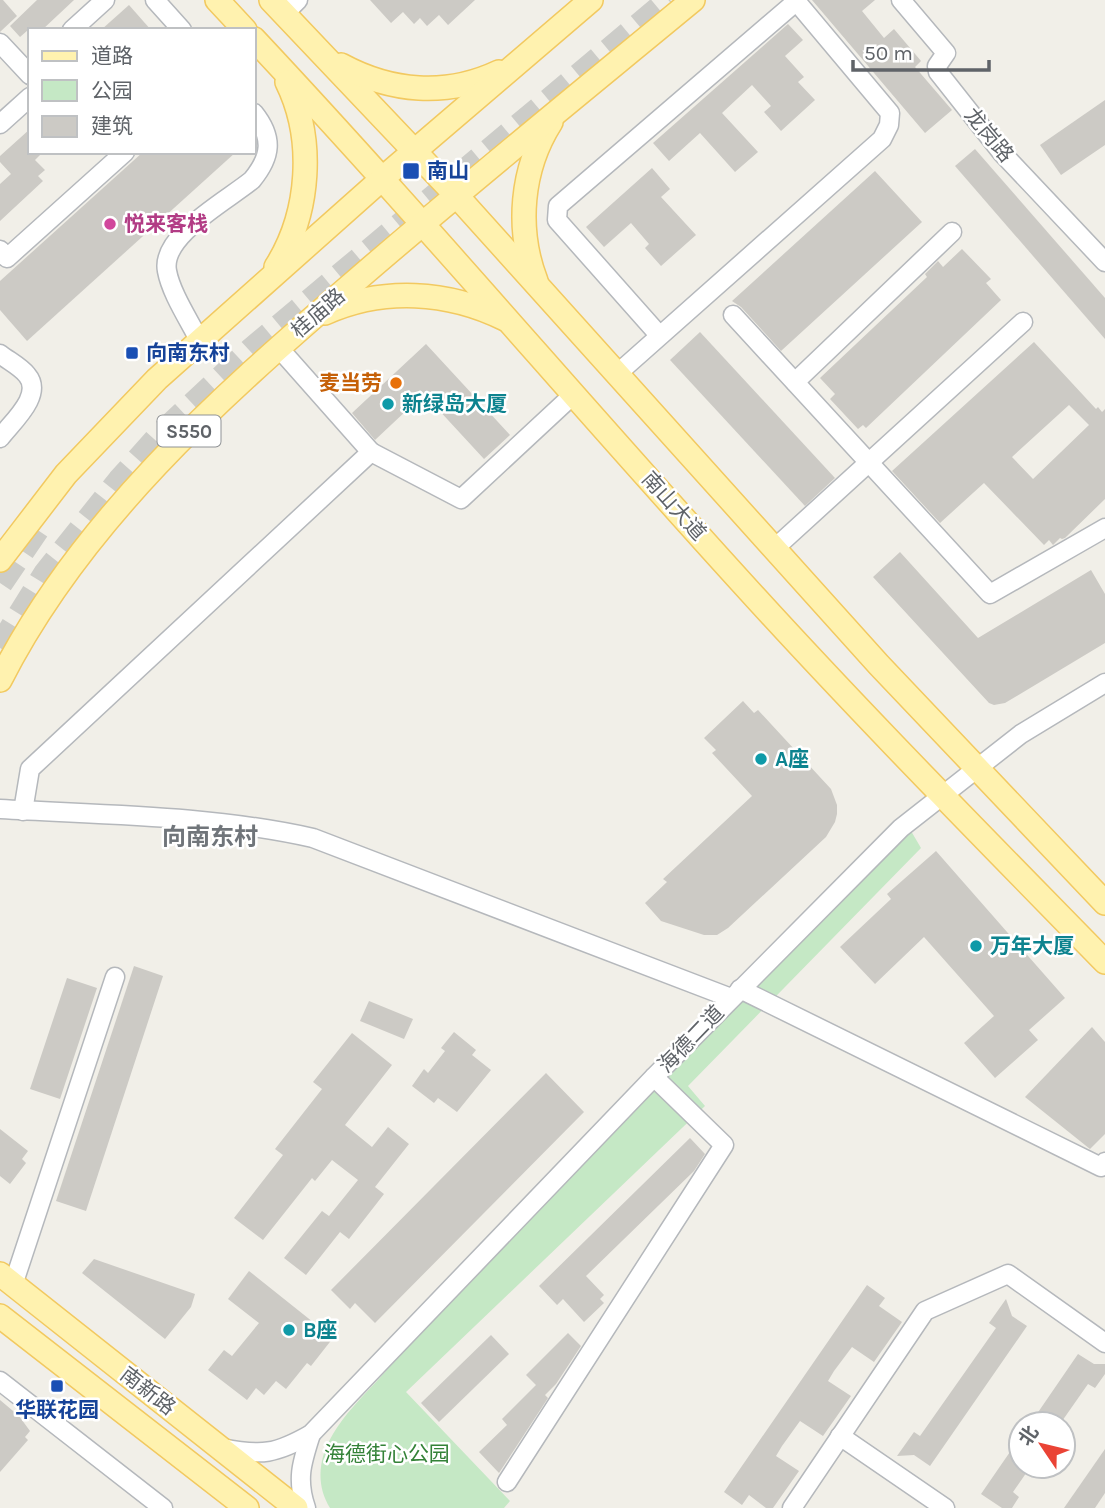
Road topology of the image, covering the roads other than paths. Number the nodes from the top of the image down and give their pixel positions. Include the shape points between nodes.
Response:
1 (105, 0) edge
2 (155, 0) edge
3 (216, 0) edge
4 (592, 0) edge
5 (694, 0) edge
6 (901, 0) edge
7 (797, 1) edge
8 (284, 5) edge
9 (74, 28) edge
10 (180, 28) edge
11 (243, 28) edge
12 (308, 39) junction
13 (256, 41) edge
14 (0, 43) edge
15 (523, 58) junction
16 (279, 66) junction
17 (28, 71) edge
18 (28, 99) edge
19 (558, 112) junction
20 (256, 116) edge
21 (0, 124) edge
22 (415, 152) junction
23 (105, 159) edge
24 (383, 178) junction
25 (456, 195) junction
26 (423, 223) junction
27 (952, 232) dead end
28 (0, 250) edge
29 (1105, 262) edge
30 (267, 280) junction
31 (540, 290) junction
32 (733, 314) dead end
33 (309, 320) junction
34 (1023, 322) dead end
35 (511, 323) junction
36 (659, 335) junction
37 (198, 340) junction
38 (278, 347) junction
39 (0, 354) edge
40 (617, 374) junction
41 (795, 382) junction
42 (574, 394) junction
43 (0, 438) edge
44 (371, 452) junction
45 (870, 463) junction
46 (1105, 528) edge
47 (775, 548) junction
48 (0, 560) edge
49 (0, 680) edge
50 (1105, 683) edge
51 (977, 768) junction
52 (942, 795) junction
53 (0, 809) edge
54 (23, 811) junction
55 (1105, 903) edge
56 (1105, 962) edge
57 (116, 977) dead end
58 (736, 994) junction
59 (654, 1077) junction
60 (1105, 1162) edge
61 (7, 1280) edge
62 (0, 1316) edge
63 (1105, 1343) edge
64 (0, 1381) edge
65 (312, 1434) junction
66 (840, 1436) junction
67 (219, 1448) junction
68 (507, 1482) dead end
69 (163, 1508) edge
70 (247, 1508) edge
71 (296, 1508) edge
72 (306, 1508) edge
73 (792, 1508) edge
74 (944, 1508) edge

1 - 9 street
2 - 10 street
3 - 11 main road
4 - 15 main road, S550
5 - 19 main road, 桂庙路 / S550
6 - 29 street, 龙岗路 via 946,53 937,72 1002,153
7 - 36 street via 890,113 890,125 882,139
7 - 36 street via 558,206 556,220
8 - 12 main road
12 - 15 main road via 356,73 412,89 470,83
12 - 22 main road
13 - 16 main road, 南山大道
14 - 17 street
15 - 22 main road, S550
16 - 24 main road, 南山大道
16 - 30 main road via 300,119 305,175 293,230
18 - 21 street
19 - 25 main road, 桂庙路 / S550
19 - 31 main road via 539,145 525,199 528,255
20 - 37 street via 268,146 261,169 179,237 166,258 169,280
22 - 24 main road, S550
22 - 25 main road
23 - 28 street via 7,258
24 - 26 main road, 南山大道
24 - 30 main road, S550
25 - 26 main road, 桂庙路 / S550
25 - 31 main road
26 - 33 main road, 桂庙路 / S550
26 - 35 main road, 南山大道
27 - 41 street
30 - 37 main road, S550
31 - 40 main road
32 - 41 street
33 - 35 main road via 369,299 411,295 473,306
33 - 38 main road, 桂庙路 / S550
34 - 45 street
35 - 42 main road, 南山大道
36 - 40 street
37 - 48 main road, S550 via 91,446
38 - 44 street
38 - 49 main road, 桂庙路 / S550 via 200,419 124,502 47,601
39 - 43 street via 27,375 32,386 29,401
40 - 47 main road
41 - 45 street
42 - 44 street via 461,499
42 - 52 main road, 南山大道 via 752,594
44 - 54 street via 30,769
45 - 46 street via 990,594
45 - 47 street
47 - 51 main road
50 - 51 street, 海德二道 via 1021,734
51 - 52 street, 海德二道
51 - 55 main road
52 - 56 main road, 南山大道
52 - 58 street, 海德二道 via 901,828
53 - 54 street
54 - 58 street via 209,821 313,838
57 - 61 street
58 - 59 street, 海德二道
58 - 60 street via 1101,1167
59 - 65 street, 海德二道
59 - 68 street via 724,1145
61 - 67 main road, 南新路
62 - 70 main road, 南新路
63 - 66 street via 1008,1274 925,1311
64 - 69 street
65 - 67 street, 海德二道 via 266,1453
65 - 72 street, 海德二道 via 299,1489
66 - 73 street
66 - 74 street
67 - 71 main road, 南新路

